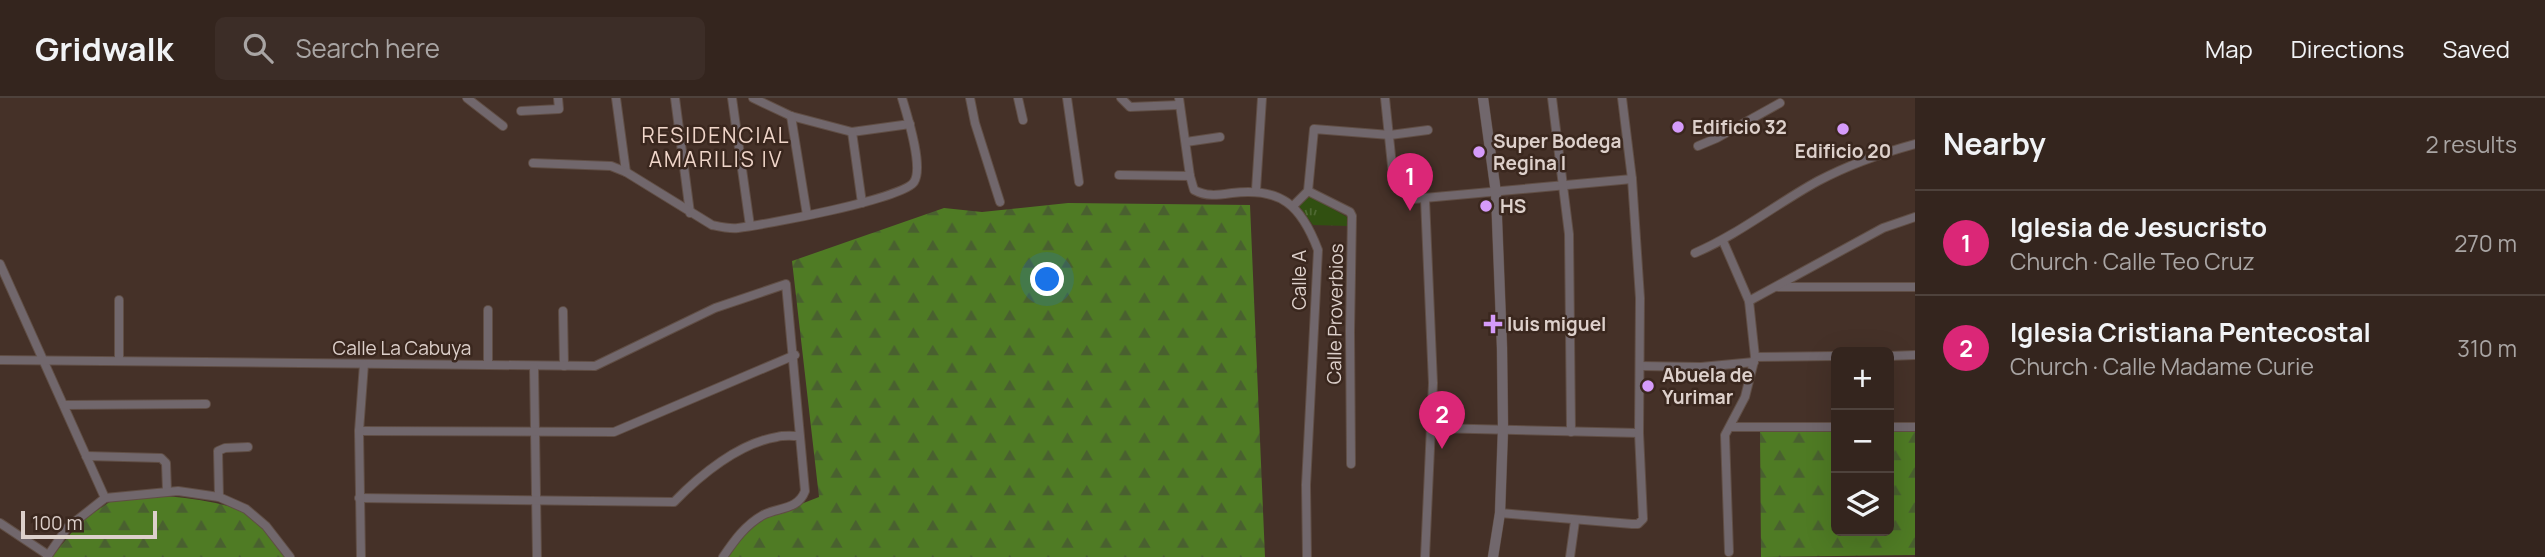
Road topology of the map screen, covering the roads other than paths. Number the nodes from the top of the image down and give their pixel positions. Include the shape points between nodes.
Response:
1 (467, 98) edge
2 (558, 98) edge
3 (616, 98) edge
4 (675, 98) edge
5 (732, 98) edge
6 (752, 98) edge
7 (902, 98) edge
8 (970, 98) edge
9 (1018, 98) edge
10 (1067, 98) edge
11 (1121, 98) edge
12 (1262, 98) edge
13 (1385, 98) edge
14 (1483, 98) edge
15 (1552, 98) edge
16 (1622, 98) edge
17 (1782, 100) edge
18 (1179, 102) edge
19 (521, 111) dead end
20 (791, 116) junction
21 (1023, 120) dead end
22 (910, 124) junction
23 (503, 126) dead end
24 (1428, 130) dead end
25 (852, 132) junction
26 (1390, 135) junction
27 (1220, 137) dead end
28 (1186, 142) junction
29 (1915, 144) edge
30 (1698, 146) dead end
31 (533, 163) dead end
32 (626, 172) junction
33 (1119, 174) dead end
34 (1190, 176) junction
35 (1632, 179) junction
36 (1079, 182) dead end
37 (1564, 186) junction
38 (1256, 190) junction
39 (1308, 191) junction
40 (1496, 193) junction
41 (1425, 199) junction
42 (1000, 202) dead end
43 (862, 203) junction
44 (1293, 206) junction
45 (690, 213) junction
46 (807, 215) junction
47 (1915, 217) edge
48 (750, 226) junction
49 (1723, 241) junction
50 (1695, 253) dead end
51 (0, 264) edge
52 (1915, 287) edge
53 (1775, 288) junction
54 (119, 300) dead end
55 (1749, 301) junction
56 (488, 310) dead end
57 (563, 311) dead end
58 (794, 355) junction
59 (1915, 355) edge
60 (1831, 356) edge
61 (1894, 356) edge
62 (0, 360) edge
63 (43, 360) junction
64 (1755, 360) junction
65 (119, 361) junction
66 (364, 364) junction
67 (488, 364) junction
68 (564, 366) junction
69 (1640, 366) junction
70 (534, 367) junction
71 (206, 404) dead end
72 (64, 405) junction
73 (1730, 427) junction
74 (1831, 427) edge
75 (1894, 427) edge
76 (1915, 427) edge
77 (1432, 428) junction
78 (1503, 429) junction
79 (359, 431) junction
80 (535, 432) junction
81 (1571, 432) junction
82 (1639, 433) junction
83 (799, 436) junction
84 (248, 447) dead end
85 (86, 456) junction
86 (1351, 464) dead end
87 (167, 491) junction
88 (219, 497) junction
89 (105, 498) junction
90 (359, 498) junction
91 (536, 499) junction
92 (1500, 513) junction
93 (1575, 521) junction
94 (0, 523) edge
95 (1729, 552) dead end
96 (48, 556) edge
97 (290, 557) edge
98 (361, 557) edge
99 (537, 557) edge
100 (723, 557) edge
101 (1307, 557) edge
102 (1425, 557) edge
103 (1493, 557) edge
104 (1570, 557) edge

1 - 23 street
2 - 19 street via 559,109
3 - 32 street
4 - 45 street
5 - 48 street
6 - 20 street
7 - 22 street
8 - 42 street
9 - 21 street
10 - 36 street
11 - 18 street via 1130,107
12 - 38 street
13 - 26 street
14 - 40 street
15 - 37 street
16 - 35 street
17 - 30 street
18 - 28 street
20 - 25 street
20 - 46 street
22 - 25 street
22 - 43 street via 915,181 904,190
24 - 26 street
25 - 43 street
26 - 39 street via 1314,129
26 - 41 street via 1398,185 1413,199
27 - 28 street
28 - 34 street
29 - 49 street via 1878,154 1819,181
31 - 32 street via 611,166
32 - 45 street
33 - 34 street
34 - 38 street via 1195,190 1204,195
35 - 37 street
35 - 69 street
37 - 40 street
37 - 81 street via 1571,291
38 - 44 street
39 - 44 street
39 - 86 street, Calle Proverbios via 1352,216
40 - 41 street
40 - 78 street
41 - 77 street via 1432,313
43 - 46 street
44 - 101 street, Calle A via 1309,227 1318,250 1306,485
45 - 48 street via 723,228
46 - 48 street
47 - 53 street via 1883,228
49 - 50 street
49 - 55 street
51 - 63 street
52 - 53 street
53 - 55 street
54 - 65 street
55 - 64 street
56 - 67 street
57 - 68 street
58 - 68 street, Calle La Cabuya via 786,284 715,308 595,366
58 - 80 street via 614,432
58 - 83 street
59 - 61 street
60 - 64 street
62 - 63 street, Calle La Cabuya
63 - 65 street, Calle La Cabuya
63 - 72 street
64 - 69 street via 1701,367
64 - 73 street via 1745,397
65 - 66 street, Calle La Cabuya
66 - 67 street, Calle La Cabuya
66 - 79 street
67 - 70 street, Calle La Cabuya
68 - 70 street, Calle La Cabuya
69 - 82 street
70 - 80 street
71 - 72 street
72 - 85 street
73 - 74 street
73 - 95 street via 1725,435
75 - 76 street
77 - 78 street
77 - 102 street
78 - 81 street
78 - 92 street
79 - 80 street
79 - 90 street
80 - 91 street
81 - 82 street
82 - 93 street via 1643,519 1638,524
83 - 91 street via 776,437 715,464 674,502
83 - 100 street via 802,500 763,515 745,528
84 - 88 street via 218,451
85 - 87 street via 161,458 166,463
85 - 89 street
87 - 88 street
87 - 89 street
88 - 97 street via 246,509
89 - 96 street via 67,528
90 - 91 street
90 - 98 street
91 - 99 street
92 - 93 street
92 - 103 street
93 - 104 street
94 - 96 street

